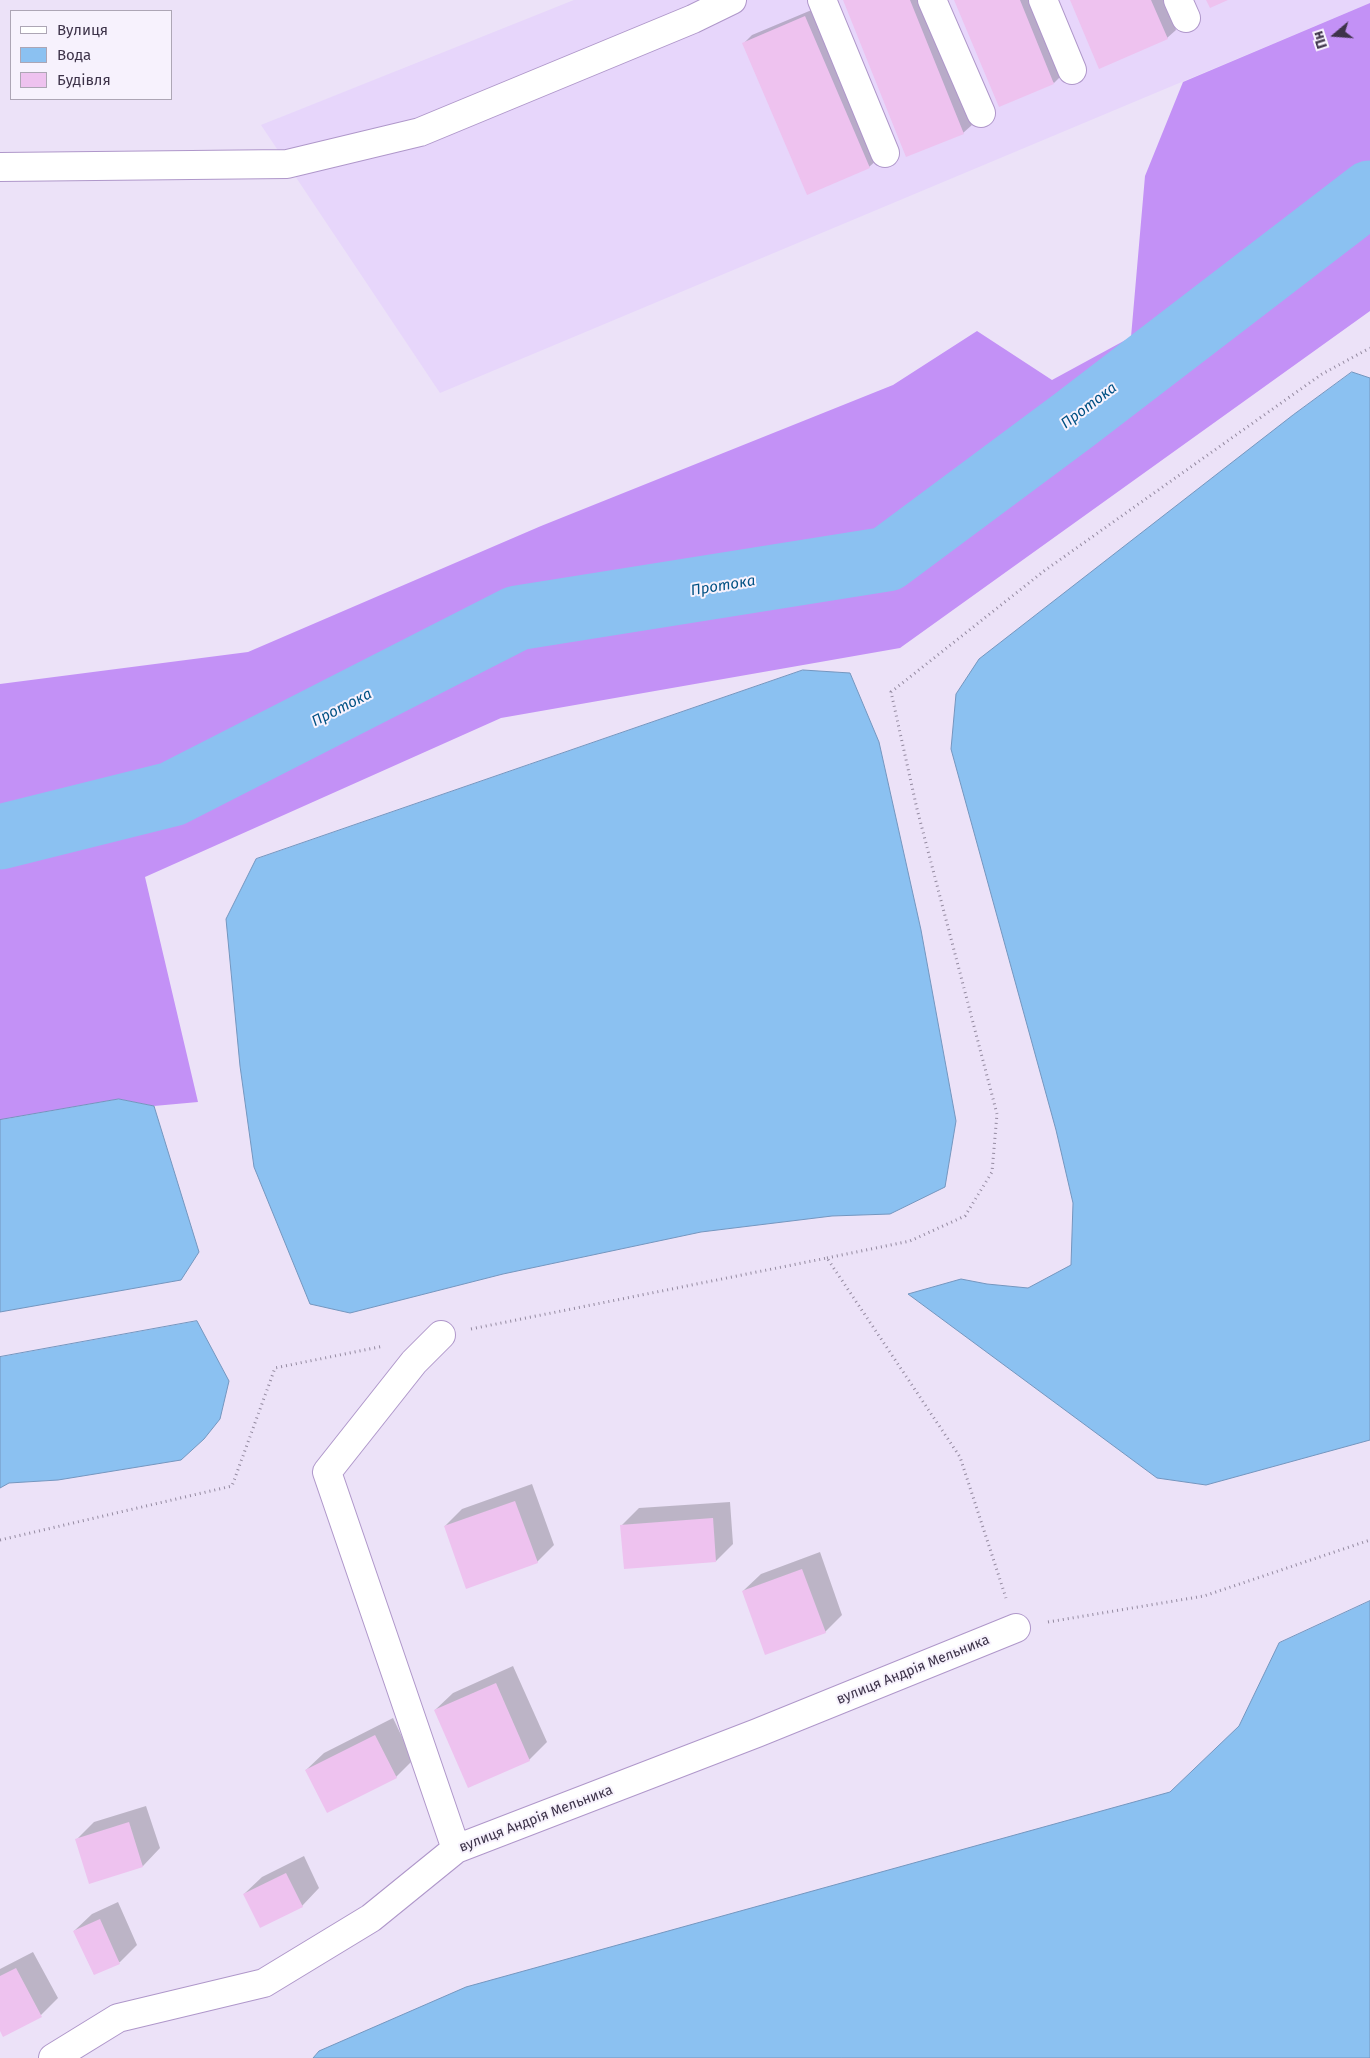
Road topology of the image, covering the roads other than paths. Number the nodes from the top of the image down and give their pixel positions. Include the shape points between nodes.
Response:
1 (732, 0) edge
2 (822, 0) edge
3 (932, 0) edge
4 (1043, 0) edge
5 (1072, 70) dead end
6 (981, 112) dead end
7 (886, 153) dead end
8 (0, 167) edge
9 (441, 1335) road end
10 (1016, 1628) road end
11 (456, 1849) junction
12 (53, 2058) edge

1 - 8 street via 420,132 287,164
2 - 7 street
3 - 6 street
4 - 5 street
9 - 11 street via 414,1362 327,1472
10 - 11 street, вулиця Андрія Мельника via 757,1733
11 - 12 street, вулиця Андрія Мельника via 371,1918 264,1983 118,2018

